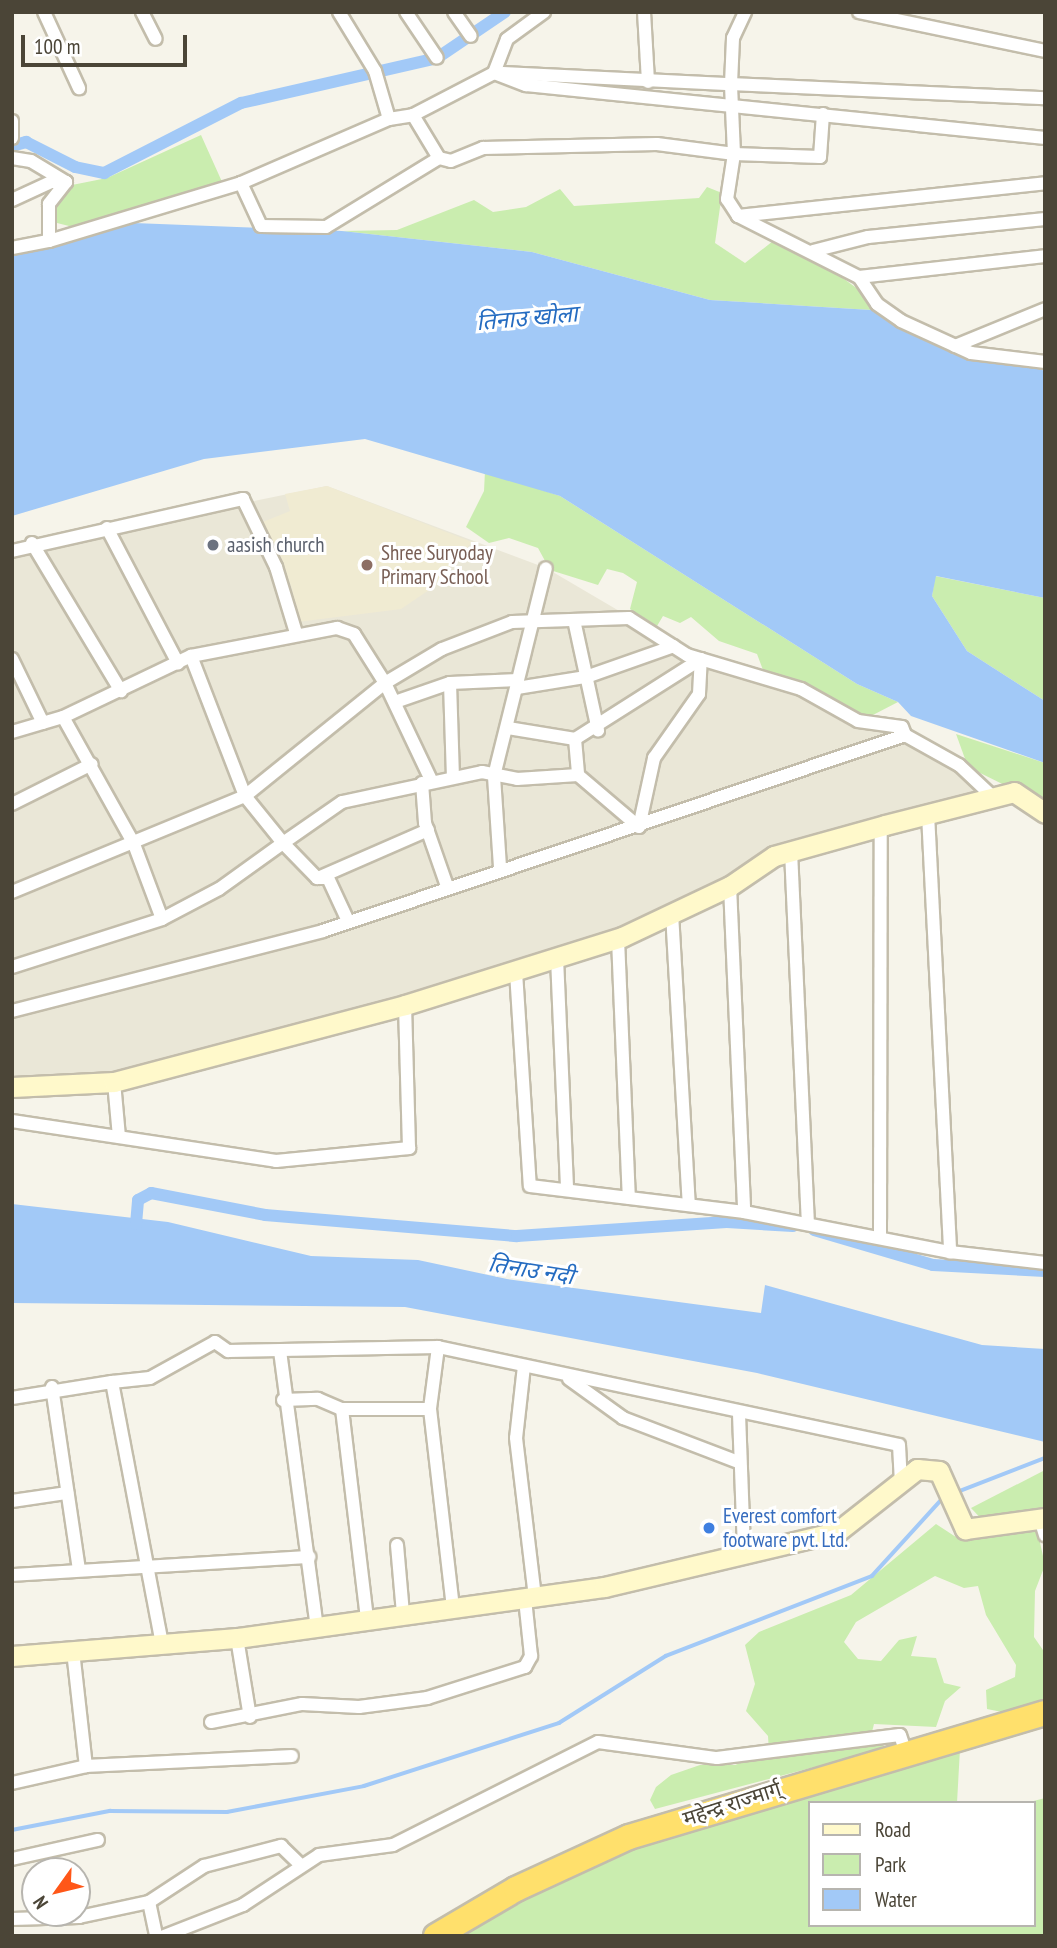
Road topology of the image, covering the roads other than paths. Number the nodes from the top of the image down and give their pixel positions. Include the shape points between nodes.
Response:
1 (44, 12) edge
2 (142, 12) edge
3 (339, 12) edge
4 (406, 12) edge
5 (454, 12) edge
6 (544, 12) edge
7 (644, 12) edge
8 (745, 12) edge
9 (859, 12) edge
10 (471, 36) dead end
11 (156, 40) dead end
12 (1045, 51) edge
13 (437, 58) dead end
14 (495, 73) junction
15 (648, 82) junction
16 (731, 85) junction
17 (79, 88) dead end
18 (1045, 98) edge
19 (731, 109) junction
20 (823, 114) junction
21 (413, 115) junction
22 (389, 119) junction
23 (1045, 138) edge
24 (734, 154) junction
25 (12, 158) edge
26 (439, 158) junction
27 (66, 183) junction
28 (241, 183) junction
29 (1045, 183) edge
30 (12, 200) edge
31 (738, 216) junction
32 (1045, 219) edge
33 (49, 242) junction
34 (12, 248) edge
35 (813, 251) junction
36 (1045, 256) edge
37 (859, 277) junction
38 (1045, 309) edge
39 (955, 346) junction
40 (1043, 359) edge
41 (107, 527) junction
42 (32, 543) junction
43 (12, 551) edge
44 (546, 568) dead end
45 (574, 620) junction
46 (528, 621) junction
47 (296, 633) junction
48 (674, 646) junction
49 (191, 656) junction
50 (12, 659) edge
51 (701, 659) junction
52 (178, 663) junction
53 (586, 677) junction
54 (385, 683) junction
55 (450, 683) junction
56 (518, 684) junction
57 (121, 691) junction
58 (395, 702) junction
59 (63, 717) junction
60 (43, 723) junction
61 (509, 728) junction
62 (598, 730) junction
63 (12, 732) edge
64 (905, 735) junction
65 (576, 739) junction
66 (92, 764) junction
67 (578, 775) junction
68 (453, 776) junction
69 (494, 776) junction
70 (426, 782) junction
71 (245, 796) junction
72 (994, 798) junction
73 (12, 804) edge
74 (1045, 813) edge
75 (928, 814) junction
76 (639, 827) junction
77 (881, 828) junction
78 (428, 830) junction
79 (283, 843) junction
80 (134, 844) junction
81 (791, 851) junction
82 (500, 867) junction
83 (317, 878) junction
84 (447, 886) junction
85 (730, 886) junction
86 (12, 892) edge
87 (672, 913) junction
88 (162, 919) junction
89 (348, 921) junction
90 (618, 939) junction
91 (557, 958) junction
92 (12, 967) edge
93 (516, 972) junction
94 (405, 1005) junction
95 (12, 1012) edge
96 (114, 1082) junction
97 (12, 1087) edge
98 (12, 1121) edge
99 (119, 1137) junction
100 (568, 1186) junction
101 (629, 1198) junction
102 (688, 1205) junction
103 (744, 1212) junction
104 (808, 1221) junction
105 (880, 1238) junction
106 (950, 1252) junction
107 (1045, 1263) edge
108 (438, 1347) junction
109 (280, 1351) junction
110 (524, 1366) junction
111 (569, 1379) junction
112 (112, 1382) junction
113 (52, 1387) junction
114 (12, 1398) edge
115 (283, 1400) junction
116 (342, 1409) junction
117 (430, 1409) junction
118 (739, 1414) junction
119 (738, 1462) junction
120 (901, 1481) junction
121 (67, 1493) junction
122 (12, 1501) edge
123 (1043, 1524) edge
124 (397, 1545) dead end
125 (744, 1553) junction
126 (308, 1557) junction
127 (148, 1566) junction
128 (79, 1569) junction
129 (12, 1575) edge
130 (530, 1598) junction
131 (453, 1609) junction
132 (403, 1614) junction
133 (367, 1619) junction
134 (317, 1628) junction
135 (237, 1638) junction
136 (162, 1643) junction
137 (73, 1651) junction
138 (12, 1656) edge
139 (1045, 1713) edge
140 (250, 1717) junction
141 (211, 1722) dead end
142 (906, 1753) junction
143 (292, 1756) dead end
144 (86, 1766) junction
145 (12, 1783) edge
146 (97, 1840) dead end
147 (12, 1858) edge
148 (301, 1865) junction
149 (149, 1902) junction
150 (12, 1919) edge
151 (156, 1936) edge
152 (164, 1936) edge
153 (436, 1936) edge

1 - 17 street
2 - 11 street
3 - 22 street via 375,71
4 - 13 street
5 - 10 street
6 - 14 street via 507,40
7 - 15 street
8 - 16 street via 733,38
9 - 12 street
14 - 15 street
14 - 19 street via 527,85
14 - 21 street
15 - 16 street
16 - 18 street
16 - 19 street
19 - 20 street
19 - 24 street
20 - 23 street
20 - 24 street via 820,157
21 - 22 street
21 - 26 street
22 - 28 street
24 - 26 street via 657,144 564,151 525,145 483,148 451,161
24 - 31 street via 727,199
25 - 27 street via 32,161
26 - 28 street via 326,226 261,226
27 - 30 street via 51,182
27 - 33 street via 49,204
28 - 33 street
29 - 31 street
31 - 35 street
32 - 35 street via 882,235
33 - 34 street
35 - 37 street
36 - 37 street
37 - 39 street via 885,310
38 - 39 street
39 - 40 street
41 - 42 street
41 - 47 street via 243,499 276,567
41 - 52 street
42 - 43 street
42 - 57 street
44 - 46 street
45 - 46 street
45 - 48 street via 629,618
45 - 53 street
46 - 54 street via 442,649
46 - 56 street
47 - 49 street
47 - 54 street via 337,628 354,634
48 - 51 street
48 - 53 street
49 - 52 street
49 - 71 street
50 - 60 street
51 - 62 street
51 - 64 street via 801,689 858,721 902,727
51 - 76 street via 699,694 654,758
52 - 57 street
53 - 56 street
53 - 62 street
54 - 58 street
54 - 71 street
55 - 56 street
55 - 58 street
55 - 68 street
56 - 61 street
57 - 59 street
58 - 70 street
59 - 60 street
59 - 66 street
60 - 63 street
61 - 65 street
61 - 69 street
62 - 65 street
64 - 72 street via 959,765
64 - 76 street
65 - 67 street
66 - 73 street
66 - 80 street
67 - 69 street
67 - 76 street
68 - 69 street
68 - 70 street
69 - 82 street
70 - 78 street
70 - 79 street via 342,802
71 - 79 street
71 - 80 street
72 - 74 street via 1014,792
72 - 75 street
75 - 77 street
75 - 106 street
76 - 82 street
77 - 81 street
77 - 105 street
78 - 83 street
78 - 84 street
79 - 83 street
79 - 88 street via 219,889
80 - 86 street
80 - 88 street
81 - 85 street
81 - 104 street
82 - 84 street
83 - 89 street via 328,878
84 - 89 street
85 - 87 street
85 - 103 street
87 - 90 street
87 - 102 street
88 - 92 street
89 - 95 street via 200,967
90 - 91 street
90 - 101 street
91 - 93 street
91 - 100 street
93 - 94 street
93 - 100 street via 530,1186
94 - 96 street
94 - 99 street via 409,1148 276,1161
96 - 97 street
96 - 99 street
98 - 99 street
100 - 101 street
101 - 102 street
102 - 103 street
103 - 104 street
104 - 105 street
105 - 106 street
106 - 107 street
108 - 109 street
108 - 110 street
108 - 117 street
109 - 112 street via 228,1351 215,1342 150,1378
109 - 115 street
110 - 111 street
110 - 130 street via 516,1438
111 - 118 street via 615,1381
111 - 119 street via 623,1418
112 - 113 street
112 - 127 street
113 - 114 street
113 - 121 street
115 - 116 street via 318,1399
115 - 126 street
116 - 117 street
116 - 133 street
117 - 131 street
118 - 119 street
118 - 120 street via 900,1445
119 - 125 street
120 - 123 street via 917,1469 939,1471 960,1525 979,1530
120 - 125 street via 837,1532
121 - 122 street
121 - 128 street
124 - 132 street
125 - 130 street
126 - 127 street
126 - 134 street
127 - 128 street
127 - 136 street
128 - 129 street
130 - 131 street
130 - 140 street via 531,1656 525,1667 427,1698 359,1707 302,1704
131 - 132 street
132 - 133 street
133 - 134 street
134 - 135 street
135 - 136 street
135 - 140 street
136 - 137 street
137 - 138 street
137 - 144 street
139 - 142 highway, महेन्द्र राज्मार्ग्
140 - 141 street
142 - 148 street via 900,1735 716,1758 598,1742 393,1845 319,1855
142 - 153 highway, महेन्द्र राज्मार्ग् via 629,1838 516,1889
143 - 144 street
144 - 145 street
146 - 147 street
148 - 149 street via 281,1846 204,1866
148 - 152 street via 243,1905
149 - 150 street via 79,1917
149 - 151 street

